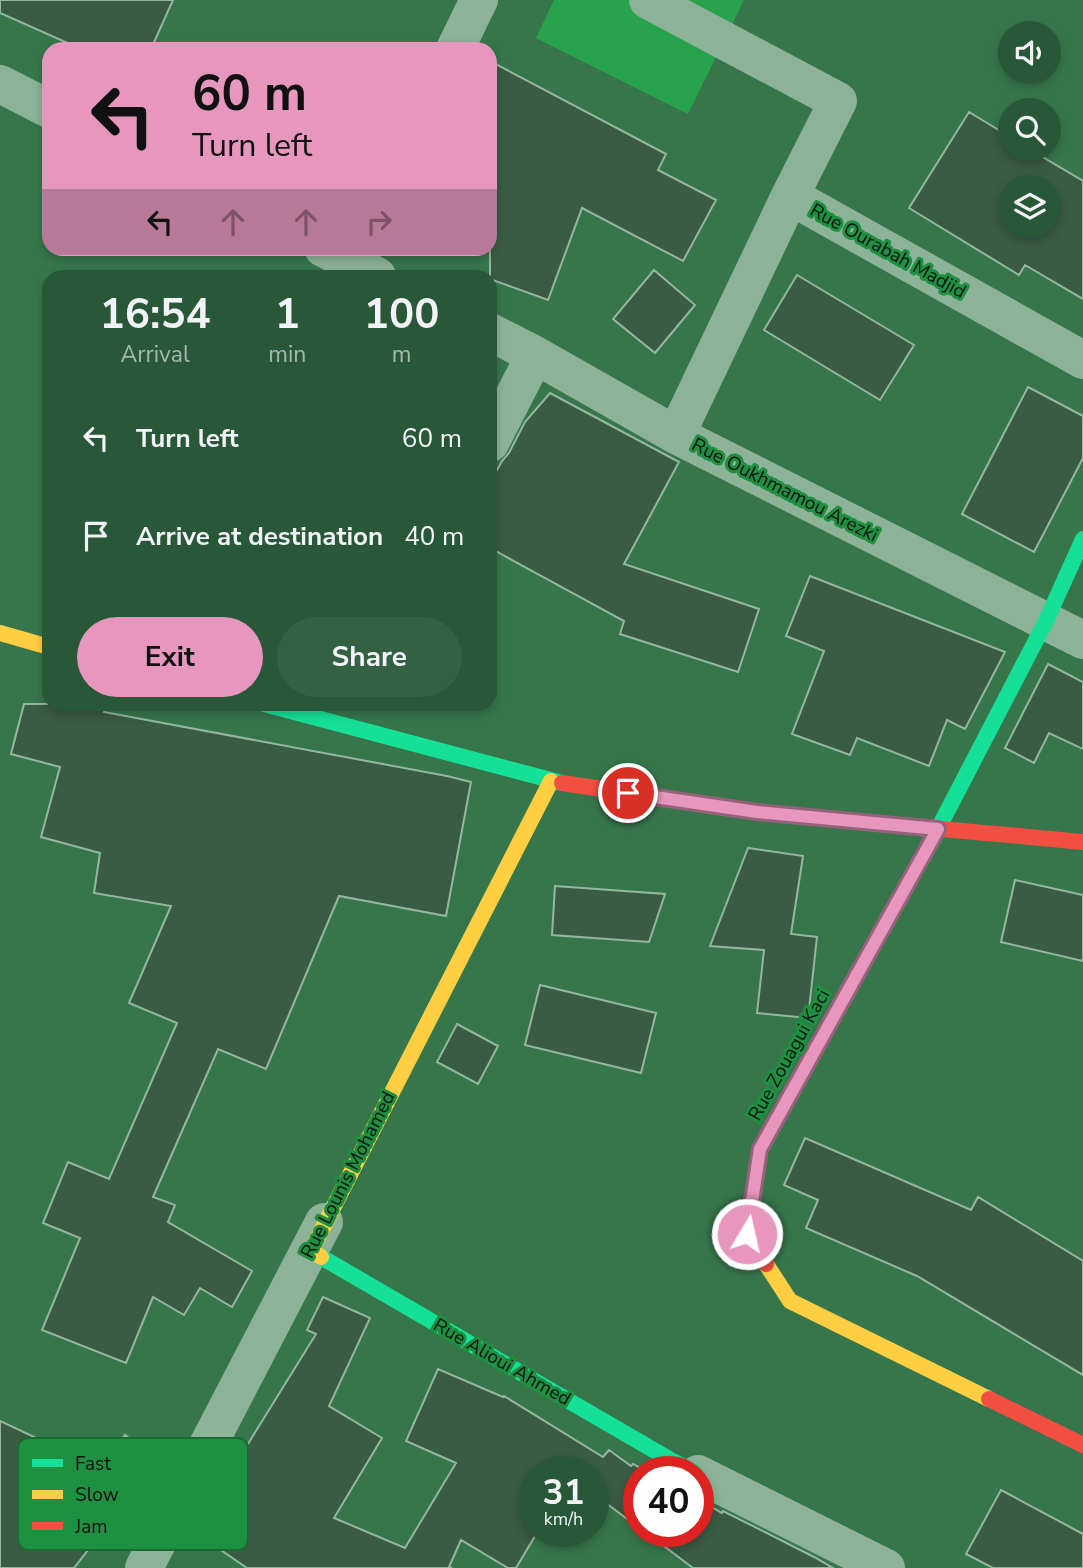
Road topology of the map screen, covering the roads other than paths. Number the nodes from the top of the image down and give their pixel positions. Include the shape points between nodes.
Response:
1 (479, 0) edge
2 (648, 0) edge
3 (458, 42) edge
4 (0, 84) edge
5 (42, 105) edge
6 (790, 196) junction
7 (497, 336) edge
8 (535, 355) junction
9 (1083, 360) edge
10 (497, 429) edge
11 (676, 435) junction
12 (1083, 539) edge
13 (1046, 621) junction
14 (0, 633) edge
15 (1083, 640) edge
16 (42, 645) edge
17 (327, 711) edge
18 (345, 713) edge
19 (551, 781) junction
20 (938, 829) junction
21 (1083, 842) edge
22 (212, 1438) edge
23 (1083, 1446) edge
24 (664, 1456) edge
25 (714, 1482) edge
26 (154, 1550) edge
27 (145, 1568) edge
28 (886, 1568) edge

1 - 3 street
2 - 6 street, Rue Ourabah Madjid via 838,101
4 - 5 street
6 - 9 street, Rue Ourabah Madjid
6 - 11 street
7 - 8 street, Rue Oukhmamou Arezki
8 - 10 street
8 - 11 street, Rue Oukhmamou Arezki
11 - 13 street, Rue Oukhmamou Arezki
12 - 13 street, Rue Zouagui Kaci
13 - 15 street, Rue Oukhmamou Arezki
13 - 20 street, Rue Zouagui Kaci
14 - 16 street
17 - 18 street
18 - 19 street
19 - 20 street via 757,812
19 - 22 street, Rue Lounis Mohamed
19 - 24 street, Rue Alioui Ahmed via 311,1251
20 - 21 street
20 - 23 street, Rue Zouagui Kaci via 760,1149 747,1234 790,1301
25 - 28 street, Rue Alioui Ahmed
26 - 27 street, Rue Lounis Mohamed

